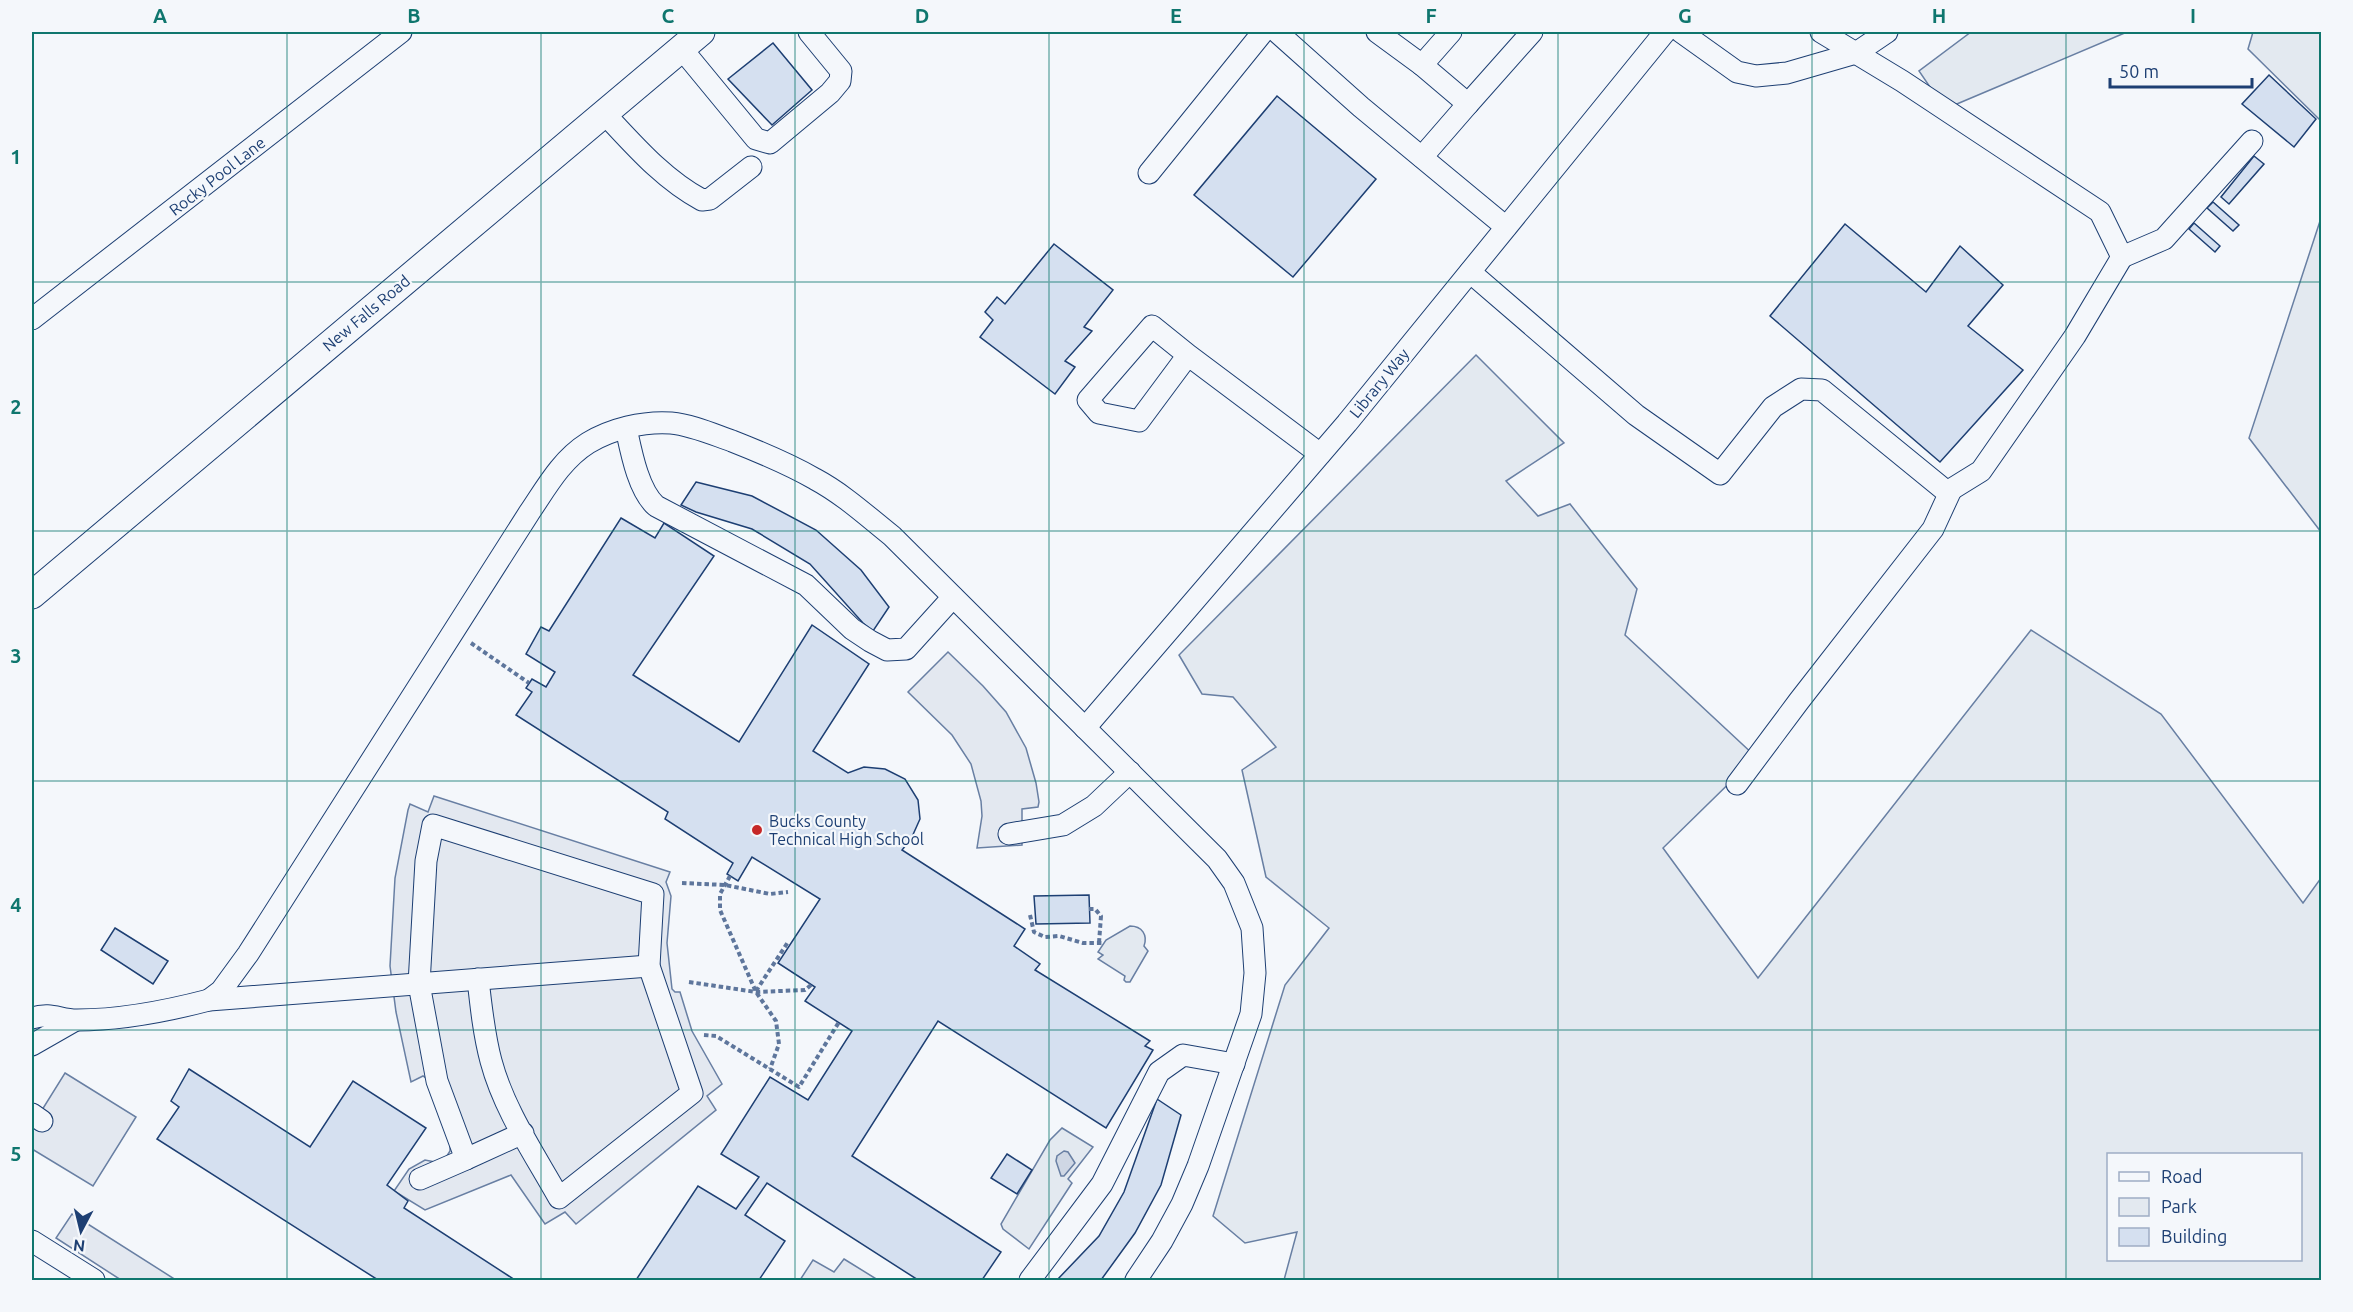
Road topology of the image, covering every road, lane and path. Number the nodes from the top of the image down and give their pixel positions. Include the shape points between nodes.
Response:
1 (401, 32) edge
2 (809, 32) edge
3 (1263, 32) edge
4 (1277, 32) edge
5 (1377, 32) edge
6 (1451, 32) edge
7 (1532, 32) edge
8 (1665, 32) edge
9 (1680, 32) edge
10 (1821, 32) edge
11 (1887, 32) edge
12 (691, 40) edge
13 (1856, 52) junction
14 (1422, 65) junction
15 (1468, 104) junction
16 (604, 113) junction
17 (2252, 141) dead end
18 (1422, 157) junction
19 (751, 167) dead end
20 (1149, 173) dead end
21 (1506, 227) junction
22 (2122, 257) junction
23 (1470, 272) junction
24 (32, 319) edge
25 (1188, 355) junction
26 (626, 428) junction
27 (1320, 454) junction
28 (1951, 490) junction
29 (32, 595) edge
30 (952, 597) junction
31 (471, 643) dead end
32 (530, 683) dead end
33 (1085, 728) junction
34 (1130, 772) junction
35 (1737, 784) dead end
36 (1009, 834) dead end
37 (730, 876) dead end
38 (682, 884) dead end
39 (725, 885) junction
40 (788, 892) dead end
41 (1089, 909) dead end
42 (1030, 915) dead end
43 (788, 942) dead end
44 (649, 966) junction
45 (478, 979) junction
46 (689, 982) dead end
47 (419, 984) junction
48 (811, 985) dead end
49 (756, 992) junction
50 (209, 1000) junction
51 (32, 1018) edge
52 (74, 1021) junction
53 (839, 1022) dead end
54 (704, 1035) dead end
55 (32, 1045) edge
56 (1234, 1064) junction
57 (770, 1069) junction
58 (523, 1133) junction
59 (466, 1159) junction
60 (420, 1179) dead end
61 (32, 1241) edge
62 (94, 1281) edge
63 (1030, 1281) edge
64 (1136, 1281) edge

1 - 24 street, Rocky Pool Lane
2 - 12 street via 841,71 840,81 770,143 756,139
3 - 20 street
4 - 18 street
5 - 14 street
6 - 14 street
7 - 15 street
8 - 21 street, Library Way
9 - 13 street via 1737,72 1756,76 1787,73
10 - 13 street
11 - 13 street
12 - 16 main road, New Falls Road
13 - 22 street via 2100,212
14 - 15 street
15 - 18 street
16 - 19 street via 667,176 702,200 710,199
16 - 29 main road, New Falls Road
17 - 22 street via 2164,239
18 - 21 street
21 - 23 street, Library Way
22 - 28 street via 2075,336 1981,471
23 - 27 street, Library Way
23 - 28 street via 1636,415 1720,474 1773,407 1801,389 1822,390 1947,492
25 - 25 street via 1139,421 1099,413 1088,400 1152,326
25 - 27 street
26 - 30 street via 672,423 699,429 761,452 816,479 892,536
26 - 30 street via 632,456 649,499 656,506 806,585 852,629 887,650 906,649
26 - 50 street via 587,444 565,461 554,476 248,954 221,991
27 - 33 street, Library Way
28 - 35 street via 1928,537
30 - 33 street
31 - 32 path
33 - 34 street
34 - 36 street via 1094,806 1063,825
34 - 56 street via 1217,859 1243,902 1251,928 1254,998
37 - 39 path
38 - 39 path
39 - 40 path via 770,894
39 - 49 path via 718,901 720,910
41 - 42 path via 1095,909 1101,916 1102,943 1045,937 1034,932
43 - 49 path
44 - 45 street
44 - 47 street via 653,894 433,825 426,861
44 - 58 street via 692,1093 559,1198
45 - 47 street
45 - 58 street via 491,1063
46 - 49 path
47 - 50 street
47 - 59 street via 437,1081
48 - 49 path via 805,990
49 - 57 path via 778,1029 779,1044
50 - 52 street via 113,1018
51 - 52 street via 46,1015
52 - 55 street
53 - 57 path via 799,1087
54 - 57 path via 716,1036
56 - 63 street via 1183,1055 1159,1072 1102,1184
56 - 64 street via 1182,1204
58 - 59 street
59 - 60 street
61 - 62 street

